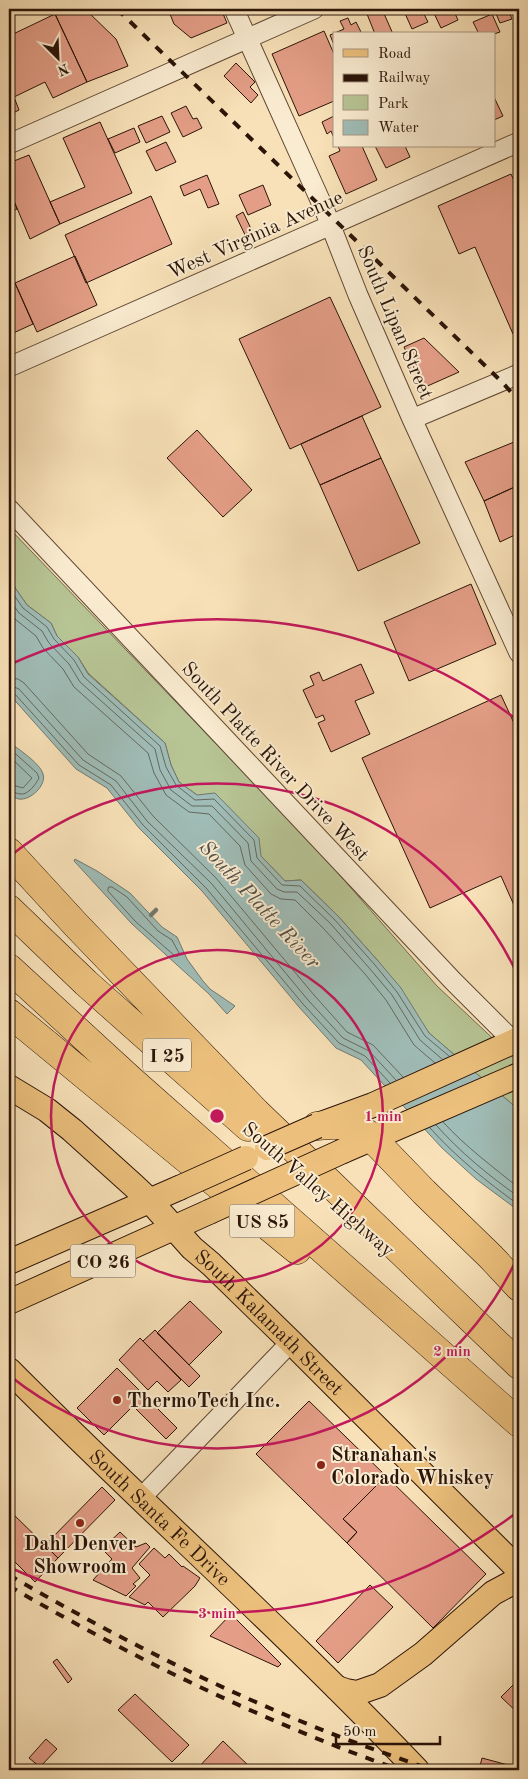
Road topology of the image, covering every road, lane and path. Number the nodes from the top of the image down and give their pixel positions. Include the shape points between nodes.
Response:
1 (234, 9) edge
2 (314, 9) edge
3 (247, 39) junction
4 (519, 142) edge
5 (9, 144) edge
6 (331, 225) junction
7 (9, 367) edge
8 (519, 374) edge
9 (412, 419) junction
10 (9, 509) edge
11 (519, 653) edge
12 (9, 852) edge
13 (9, 909) edge
14 (9, 968) edge
15 (9, 1014) edge
16 (516, 1040) edge
17 (514, 1077) edge
18 (9, 1087) edge
19 (317, 1126) junction
20 (385, 1133) junction
21 (150, 1200) junction
22 (175, 1228) junction
23 (9, 1262) edge
24 (519, 1287) edge
25 (9, 1302) edge
26 (292, 1342) junction
27 (519, 1366) edge
28 (9, 1370) edge
29 (519, 1424) edge
30 (140, 1498) junction
31 (519, 1570) edge
32 (519, 1579) edge
33 (337, 1688) junction
34 (417, 1770) edge

1 - 3 street, South Lipan Street
2 - 3 street
3 - 5 street
3 - 6 street, South Lipan Street
4 - 6 street, West Virginia Avenue
6 - 7 street, West Virginia Avenue
6 - 9 street, South Lipan Street
8 - 9 street
9 - 11 street, South Lipan Street
10 - 16 street, South Platte River Drive West via 453,981
12 - 27 highway via 256,1112
13 - 27 highway, South Valley Highway / I 25 via 128,1020
14 - 29 highway, South Valley Highway / I 25
15 - 29 highway, US 85 via 428,1357
16 - 19 main road, CO 26 via 373,1105
17 - 20 main road, CO 26
18 - 21 main road, South Kalamath Street via 72,1130
19 - 20 highway via 344,1125
19 - 21 main road, CO 26, bridge
20 - 22 main road, CO 26, bridge
20 - 24 highway via 424,1192
21 - 22 main road, South Kalamath Street
21 - 23 main road, CO 26
22 - 25 main road, CO 26
22 - 26 main road, South Kalamath Street
26 - 30 street
26 - 31 main road, South Kalamath Street
28 - 30 main road, South Santa Fe Drive
30 - 33 main road, South Santa Fe Drive
32 - 33 main road via 493,1593 423,1654 380,1685 357,1693
33 - 34 main road, South Santa Fe Drive

